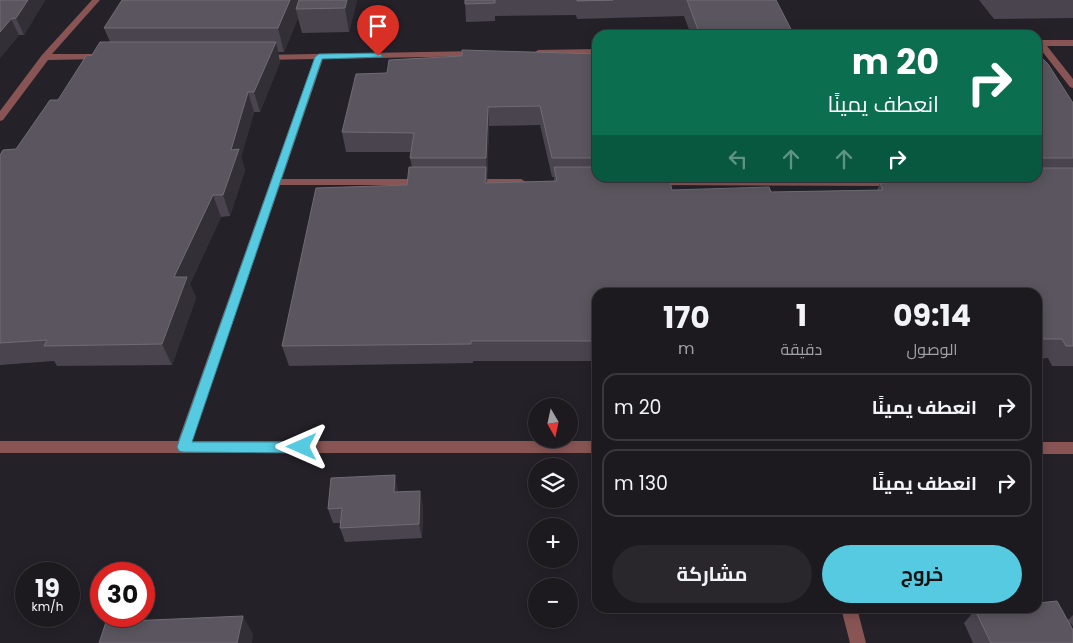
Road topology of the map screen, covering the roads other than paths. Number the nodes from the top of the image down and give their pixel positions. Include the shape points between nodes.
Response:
1 (96, 0) edge
2 (1042, 43) edge
3 (1073, 44) edge
4 (1042, 47) edge
5 (592, 52) edge
6 (528, 53) edge
7 (488, 54) edge
8 (45, 57) junction
9 (113, 57) edge
10 (250, 57) edge
11 (319, 57) junction
12 (1073, 85) edge
13 (0, 118) edge
14 (276, 182) junction
15 (435, 182) edge
16 (455, 182) edge
17 (535, 182) edge
18 (644, 182) edge
19 (904, 183) edge
20 (0, 447) edge
21 (183, 447) junction
22 (592, 447) edge
23 (1042, 448) edge
24 (1073, 448) edge
25 (850, 613) edge
26 (858, 643) edge

1 - 8 street
2 - 3 street
4 - 12 street
5 - 6 street
7 - 11 street
8 - 9 street
8 - 13 street
10 - 11 street
11 - 14 street
14 - 15 street
14 - 21 street
16 - 17 street
18 - 19 street
20 - 21 street
21 - 22 street
23 - 24 street
25 - 26 street

